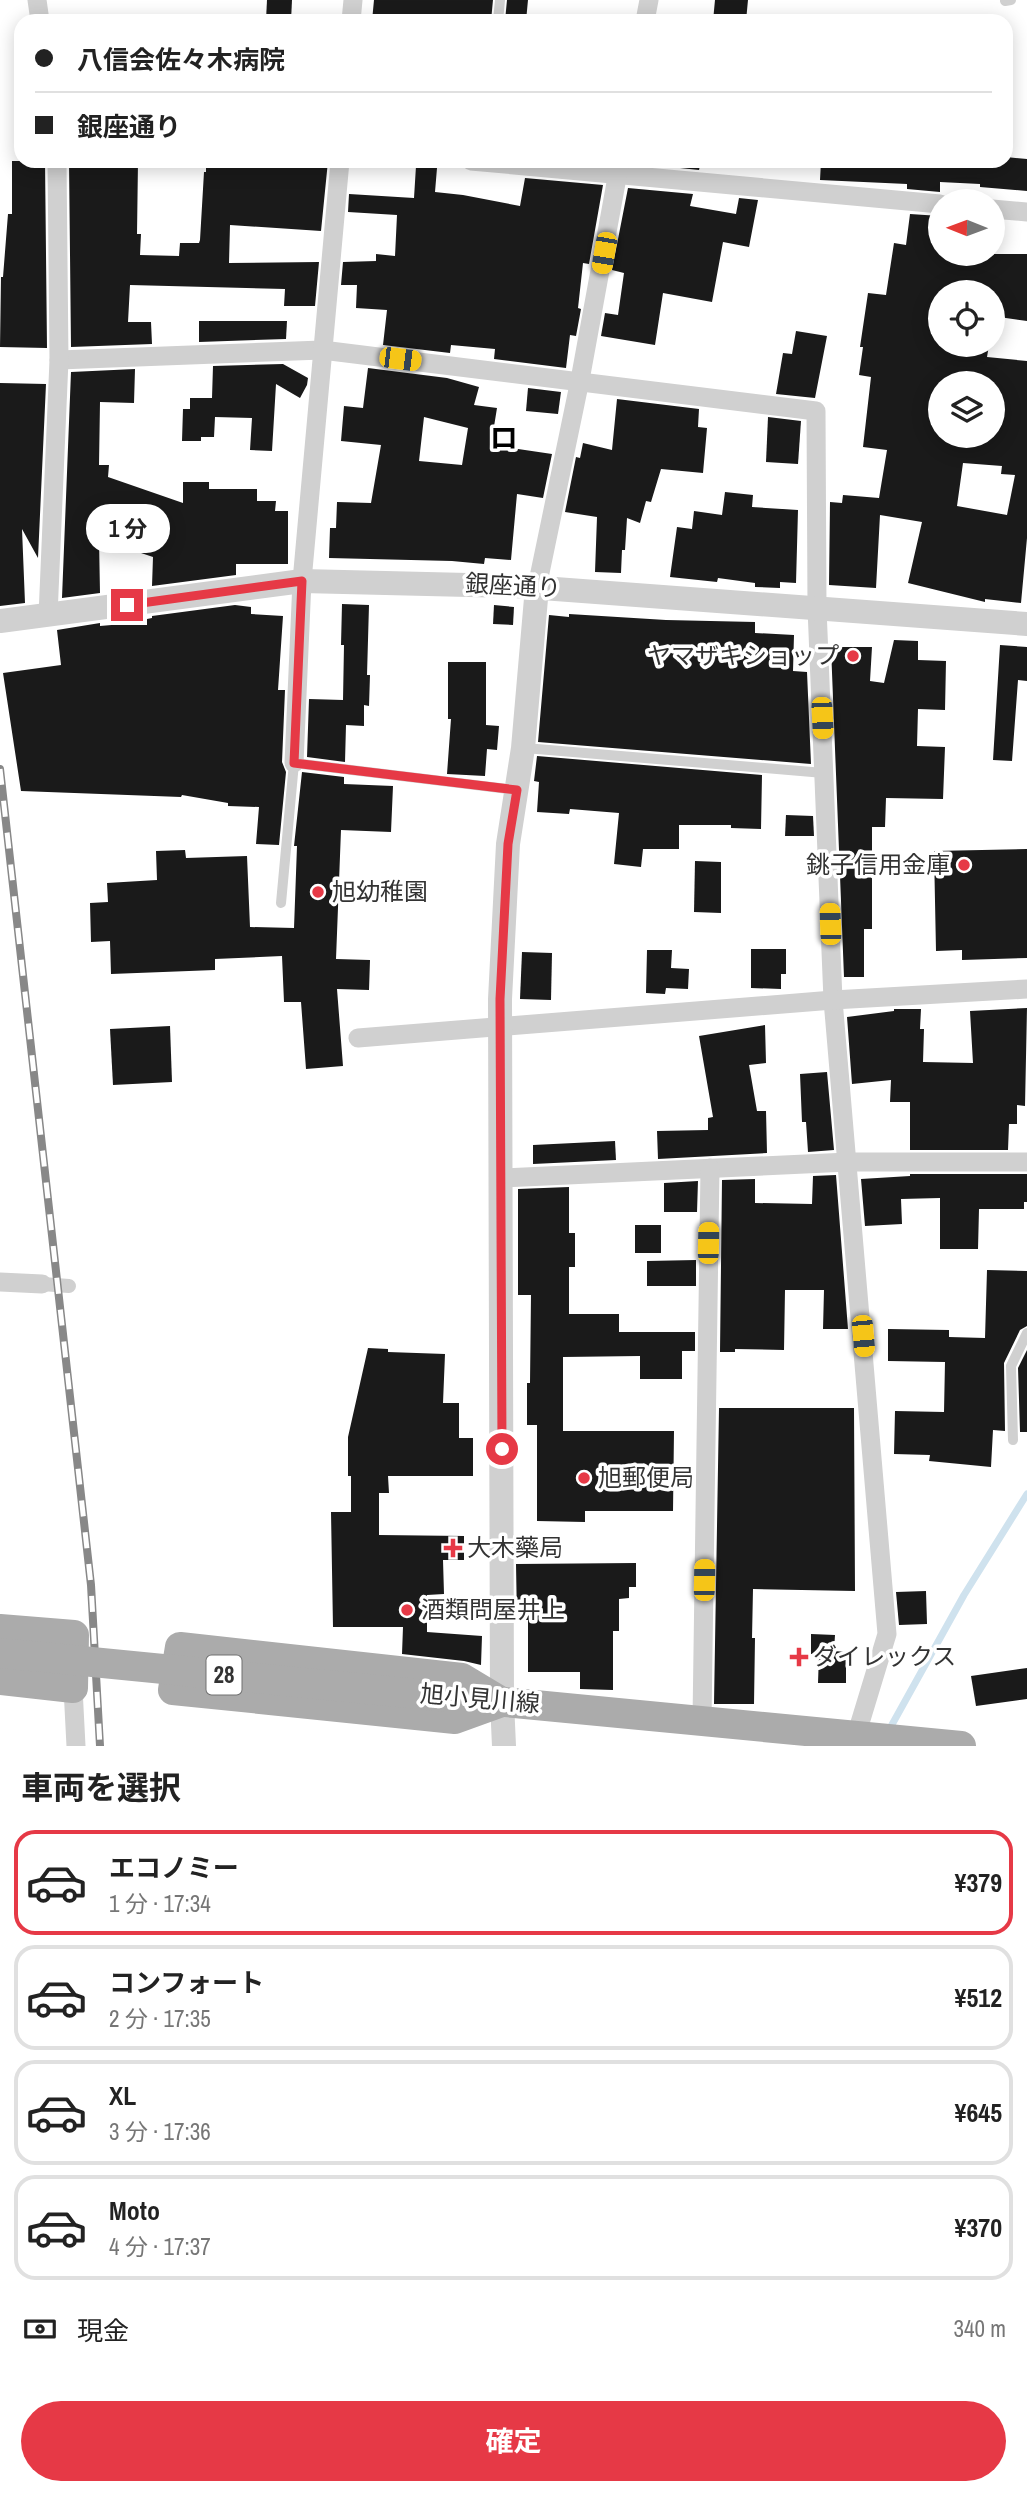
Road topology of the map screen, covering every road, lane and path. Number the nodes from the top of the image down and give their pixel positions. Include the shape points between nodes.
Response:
1 (57, 168) edge
2 (339, 168) edge
3 (619, 168) edge
4 (928, 203) edge
5 (1005, 210) edge
6 (1027, 212) edge
7 (322, 350) junction
8 (59, 360) junction
9 (580, 380) junction
10 (302, 581) junction
11 (537, 587) junction
12 (817, 608) junction
13 (48, 616) junction
14 (0, 621) edge
15 (1027, 624) edge
16 (523, 748) junction
17 (294, 763) junction
18 (824, 773) junction
19 (517, 790) junction
20 (281, 903) dead end
21 (1027, 989) edge
22 (833, 1000) junction
23 (500, 1027) junction
24 (358, 1038) dead end
25 (848, 1162) junction
26 (1027, 1162) edge
27 (710, 1168) junction
28 (501, 1178) junction
29 (0, 1282) edge
30 (42, 1284) joint
31 (69, 1286) dead end
32 (1027, 1333) edge
33 (1013, 1440) dead end
34 (0, 1629) edge
35 (0, 1653) edge
36 (0, 1680) edge
37 (74, 1688) junction
38 (502, 1702) junction
39 (702, 1720) junction
40 (856, 1736) junction
41 (76, 1746) edge
42 (504, 1746) edge
43 (961, 1746) edge

1 - 8 street
2 - 7 street
3 - 4 street
3 - 9 street
5 - 6 street
7 - 8 street
7 - 9 street
7 - 10 street
8 - 13 street
9 - 11 street
9 - 12 street via 816,411
10 - 11 street, 銀座通り
10 - 13 street, 銀座通り
10 - 17 street
11 - 12 street, 銀座通り
11 - 16 street
12 - 15 street, 銀座通り
12 - 18 street
13 - 14 street, 銀座通り
16 - 18 lane
16 - 19 street
17 - 19 lane
17 - 20 lane
18 - 22 street
19 - 23 street via 504,895
21 - 22 street
22 - 23 street
22 - 25 street
23 - 24 street
23 - 28 street
25 - 26 street
25 - 27 street
25 - 40 street via 887,1634
27 - 28 street
27 - 39 street
28 - 38 street
29 - 30 street
30 - 31 street
32 - 33 lane via 1011,1366
34 - 37 main road via 74,1635
35 - 38 main road, 旭小見川線 / 28, bridge
36 - 37 main road
37 - 41 street
38 - 38 main road via 455,1719 173,1690 180,1647 462,1678
38 - 39 main road, 旭小見川線 / 28
38 - 42 street
39 - 40 main road, 旭小見川線 / 28
40 - 43 main road, 旭小見川線 / 28

